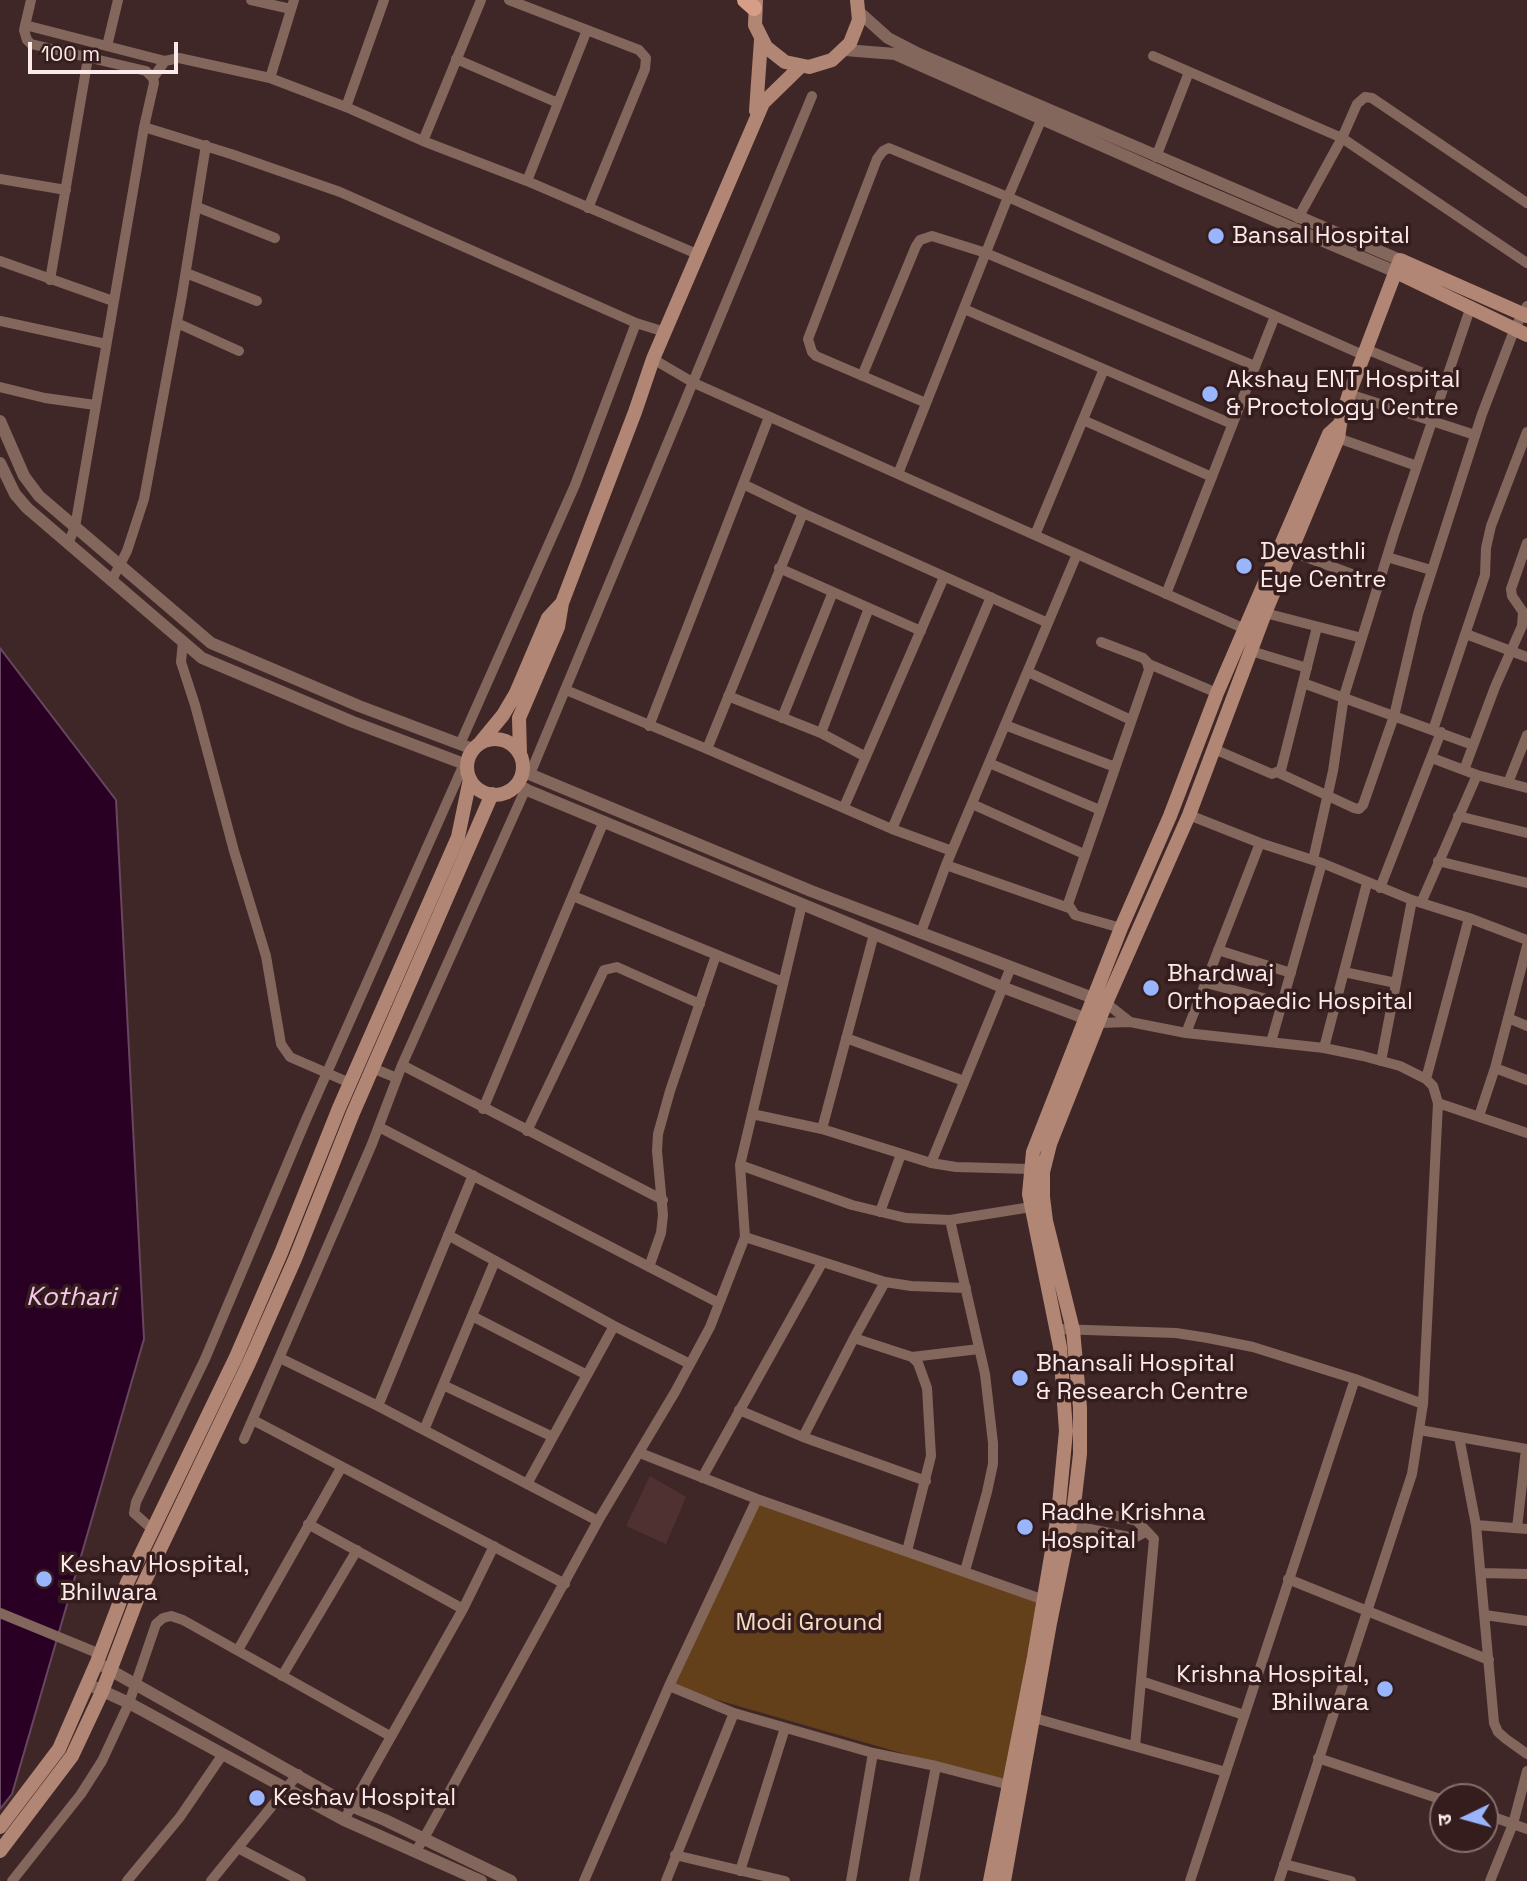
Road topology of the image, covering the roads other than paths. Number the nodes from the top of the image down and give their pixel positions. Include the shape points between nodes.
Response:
1 (31, 0) edge
2 (118, 0) edge
3 (251, 0) edge
4 (384, 0) edge
5 (481, 0) edge
6 (509, 0) edge
7 (752, 3) edge
8 (292, 4) edge
9 (858, 6) edge
10 (25, 25) junction
11 (587, 30) junction
12 (761, 40) junction
13 (107, 46) junction
14 (845, 50) junction
15 (1153, 56) dead end
16 (88, 58) junction
17 (456, 59) junction
18 (165, 61) junction
19 (801, 66) junction
20 (1189, 72) junction
21 (153, 78) junction
22 (270, 78) junction
23 (812, 96) dead end
24 (558, 103) junction
25 (346, 107) junction
26 (1042, 118) junction
27 (755, 119) junction
28 (144, 127) junction
29 (1342, 138) junction
30 (423, 141) junction
31 (206, 145) junction
32 (1156, 157) junction
33 (0, 179) edge
34 (527, 181) junction
35 (65, 190) junction
36 (1008, 197) junction
37 (1527, 203) edge
38 (197, 207) junction
39 (588, 208) junction
40 (1298, 218) junction
41 (275, 238) dead end
42 (986, 253) junction
43 (697, 254) junction
44 (0, 261) edge
45 (1527, 263) edge
46 (1398, 266) junction
47 (186, 273) junction
48 (50, 280) junction
49 (113, 301) junction
50 (257, 301) dead end
51 (1471, 306) junction
52 (964, 309) junction
53 (1526, 312) edge
54 (1275, 316) junction
55 (0, 321) edge
56 (636, 323) junction
57 (177, 324) junction
58 (1521, 331) edge
59 (665, 332) junction
60 (106, 344) junction
61 (239, 351) dead end
62 (1365, 352) junction
63 (653, 359) junction
64 (1255, 366) junction
65 (1104, 369) junction
66 (862, 376) junction
67 (1445, 382) junction
68 (694, 383) junction
69 (0, 387) edge
70 (1349, 394) junction
71 (926, 403) junction
72 (95, 405) junction
73 (769, 416) junction
74 (1083, 420) junction
75 (0, 421) edge
76 (1432, 422) junction
77 (1232, 424) junction
78 (1336, 432) junction
79 (1527, 432) edge
80 (1475, 435) junction
81 (0, 463) edge
82 (1417, 466) junction
83 (898, 474) junction
84 (1212, 477) junction
85 (743, 484) junction
86 (803, 513) junction
87 (75, 527) junction
88 (1035, 535) junction
89 (1527, 543) edge
90 (68, 544) junction
91 (1292, 552) junction
92 (1077, 554) junction
93 (1387, 557) junction
94 (120, 565) junction
95 (779, 568) junction
96 (1432, 570) junction
97 (944, 577) junction
98 (112, 580) junction
99 (1379, 584) junction
100 (833, 592) junction
101 (1166, 594) junction
102 (991, 597) junction
103 (562, 603) junction
104 (869, 608) junction
105 (1265, 613) junction
106 (1048, 623) junction
107 (1317, 626) junction
108 (1245, 629) junction
109 (920, 631) junction
110 (1466, 634) junction
111 (1362, 638) junction
112 (183, 641) junction
113 (1101, 642) dead end
114 (1251, 651) junction
115 (1511, 651) junction
116 (1527, 657) edge
117 (1149, 664) junction
118 (1307, 668) junction
119 (1028, 671) junction
120 (1303, 683) junction
121 (566, 691) junction
122 (1217, 693) junction
123 (728, 696) junction
124 (1344, 696) junction
125 (1394, 716) junction
126 (782, 718) junction
127 (1131, 720) junction
128 (1005, 725) junction
129 (649, 726) junction
130 (1437, 731) junction
131 (821, 733) junction
132 (1527, 735) edge
133 (1473, 745) junction
134 (471, 746) junction
135 (707, 749) junction
136 (1214, 749) junction
137 (520, 754) junction
138 (866, 757) junction
139 (1432, 758) junction
140 (989, 763) junction
141 (1115, 767) junction
142 (467, 769) junction
143 (1464, 770) junction
144 (526, 772) junction
145 (1279, 773) junction
146 (1476, 775) junction
147 (1508, 783) junction
148 (521, 787) junction
149 (1527, 788) edge
150 (492, 794) junction
151 (1328, 794) junction
152 (972, 804) junction
153 (844, 807) junction
154 (1100, 810) junction
155 (1189, 815) junction
156 (1458, 816) junction
157 (604, 821) junction
158 (892, 829) junction
159 (1527, 833) edge
160 (1260, 843) junction
161 (952, 851) junction
162 (1084, 854) junction
163 (1318, 861) junction
164 (1438, 861) junction
165 (946, 865) junction
166 (1367, 883) junction
167 (1527, 883) edge
168 (1380, 888) junction
169 (573, 896) junction
170 (1416, 902) junction
171 (802, 904) junction
172 (434, 908) junction
173 (1069, 908) junction
174 (1469, 918) junction
175 (1121, 928) junction
176 (921, 932) junction
177 (874, 934) junction
178 (1527, 940) edge
179 (1527, 946) edge
180 (1218, 950) junction
181 (716, 955) junction
182 (1011, 967) junction
183 (1344, 972) junction
184 (1291, 973) junction
185 (783, 982) junction
186 (1206, 983) junction
187 (1395, 983) junction
188 (1002, 987) junction
189 (1100, 1000) junction
190 (1282, 1003) junction
191 (700, 1004) junction
192 (1508, 1018) junction
193 (1092, 1021) junction
194 (1130, 1022) junction
195 (1527, 1026) edge
196 (1186, 1033) junction
197 (846, 1038) junction
198 (1271, 1042) junction
199 (1324, 1048) junction
200 (1381, 1061) junction
201 (402, 1065) junction
202 (372, 1068) junction
203 (1496, 1068) junction
204 (326, 1074) junction
205 (397, 1078) junction
206 (1426, 1079) junction
207 (1527, 1080) edge
208 (964, 1081) junction
209 (350, 1083) junction
210 (1438, 1103) junction
211 (483, 1109) junction
212 (751, 1114) junction
213 (1479, 1116) junction
214 (379, 1127) junction
215 (822, 1129) junction
216 (527, 1131) junction
217 (1527, 1133) edge
218 (901, 1154) junction
219 (932, 1163) junction
220 (740, 1165) junction
221 (1030, 1170) junction
222 (473, 1175) junction
223 (663, 1200) junction
224 (1031, 1207) junction
225 (880, 1212) junction
226 (950, 1220) junction
227 (448, 1236) junction
228 (745, 1237) junction
229 (495, 1261) junction
230 (822, 1263) junction
231 (649, 1267) junction
232 (886, 1282) junction
233 (965, 1288) junction
234 (719, 1303) junction
235 (472, 1315) junction
236 (614, 1326) junction
237 (1057, 1329) junction
238 (1073, 1330) junction
239 (854, 1338) junction
240 (979, 1349) junction
241 (912, 1357) junction
242 (280, 1358) junction
243 (690, 1364) junction
244 (587, 1375) junction
245 (1355, 1379) junction
246 (443, 1385) junction
247 (1423, 1405) junction
248 (378, 1406) junction
249 (740, 1410) junction
250 (253, 1420) junction
251 (424, 1430) junction
252 (1420, 1430) junction
253 (553, 1437) junction
254 (803, 1437) junction
255 (1459, 1437) junction
256 (244, 1439) dead end
257 (1527, 1449) edge
258 (640, 1453) junction
259 (341, 1468) junction
260 (702, 1479) junction
261 (926, 1481) junction
262 (527, 1484) junction
263 (757, 1499) junction
264 (1074, 1505) junction
265 (598, 1521) junction
266 (308, 1524) junction
267 (1070, 1525) junction
268 (1476, 1525) junction
269 (1522, 1528) edge
270 (153, 1530) junction
271 (1145, 1532) junction
272 (494, 1546) junction
273 (357, 1550) junction
274 (907, 1551) junction
275 (965, 1571) junction
276 (1481, 1573) junction
277 (1527, 1574) edge
278 (1288, 1579) junction
279 (565, 1584) junction
280 (1049, 1601) junction
281 (463, 1609) junction
282 (1367, 1612) junction
283 (0, 1613) edge
284 (1485, 1615) junction
285 (1527, 1621) edge
286 (238, 1650) junction
287 (98, 1658) junction
288 (1489, 1660) junction
289 (111, 1670) junction
290 (282, 1676) junction
291 (1141, 1681) junction
292 (136, 1683) junction
293 (87, 1684) junction
294 (669, 1686) junction
295 (103, 1692) junction
296 (129, 1703) junction
297 (734, 1713) junction
298 (1244, 1714) junction
299 (1028, 1716) junction
300 (785, 1728) junction
301 (390, 1736) junction
302 (1135, 1746) junction
303 (873, 1753) junction
304 (223, 1754) junction
305 (1527, 1754) edge
306 (1318, 1758) junction
307 (936, 1766) junction
308 (1226, 1772) junction
309 (298, 1774) junction
310 (1526, 1776) edge
311 (1015, 1786) junction
312 (288, 1788) junction
313 (1429, 1795) edge
314 (351, 1806) junction
315 (1499, 1819) edge
316 (344, 1820) junction
317 (1513, 1824) junction
318 (0, 1827) edge
319 (1527, 1829) edge
320 (423, 1840) junction
321 (238, 1848) junction
322 (0, 1851) edge
323 (415, 1852) junction
324 (675, 1855) junction
325 (1284, 1864) junction
326 (740, 1871) junction
327 (474, 1880) edge
328 (12, 1881) edge
329 (127, 1881) edge
330 (211, 1881) edge
331 (301, 1881) edge
332 (511, 1881) edge
333 (584, 1881) edge
334 (666, 1881) edge
335 (785, 1881) edge
336 (851, 1881) edge
337 (914, 1881) edge
338 (990, 1881) edge
339 (1004, 1881) edge
340 (1190, 1881) edge
341 (1279, 1881) edge
342 (1351, 1881) edge
343 (1490, 1881) edge

1 - 10 street
2 - 13 street
3 - 8 street
4 - 25 street
5 - 17 street
6 - 11 street
7 - 12 main road
8 - 22 street
9 - 14 main road via 857,28
9 - 32 street via 888,38 919,54
10 - 13 street
10 - 16 street via 24,35 31,44
11 - 24 street
11 - 39 street via 639,50 647,62
12 - 19 main road via 778,58
12 - 27 main road
13 - 18 street
14 - 19 main road via 825,63
14 - 26 street via 895,54
15 - 20 street
16 - 21 street via 146,71
16 - 35 street
17 - 24 street
17 - 30 street
18 - 21 street
18 - 22 street via 187,58
19 - 27 main road via 769,96
20 - 29 street
20 - 32 street
21 - 28 street
22 - 25 street
23 - 68 street
24 - 34 street
25 - 30 street
26 - 36 street
26 - 46 street
27 - 43 main road
28 - 31 street
28 - 49 street
29 - 37 street via 1360,100 1369,97
29 - 40 street
29 - 45 street
30 - 34 street
31 - 38 street
31 - 56 street via 340,192
32 - 40 street
33 - 35 street
34 - 39 street
35 - 48 street
36 - 42 street
36 - 54 street
36 - 66 street via 895,148 883,151 808,339 816,356
38 - 41 street
38 - 47 street
39 - 43 street
40 - 46 street
42 - 52 street
42 - 64 street
42 - 66 street via 932,236 920,240
43 - 59 main road
44 - 48 street
46 - 51 main road
46 - 53 main road
46 - 62 main road
47 - 50 street
47 - 57 street
48 - 49 street
49 - 60 street
51 - 58 main road
51 - 67 street
52 - 65 street
52 - 71 street
53 - 58 street
54 - 62 street
54 - 64 street
55 - 60 street
56 - 59 street
56 - 134 street
57 - 61 street
57 - 94 street via 144,499
58 - 80 street
59 - 63 main road
60 - 72 street
62 - 67 street
62 - 70 main road
63 - 68 street
63 - 103 main road
64 - 77 street
65 - 74 street
65 - 77 street
66 - 71 street
67 - 76 street
68 - 73 street
68 - 121 street
69 - 72 street
70 - 76 street
70 - 78 main road
71 - 83 street
72 - 87 street
73 - 83 street
73 - 85 street
74 - 84 street
74 - 88 street
75 - 87 street via 29,485
76 - 80 street
76 - 82 street
77 - 84 street
78 - 82 street
78 - 91 main road
78 - 108 main road
79 - 110 street via 1488,535 1485,575
80 - 96 street
81 - 90 street via 15,494
82 - 93 street
83 - 88 street
84 - 101 street
85 - 86 street
85 - 129 street
86 - 95 street
86 - 97 street
87 - 90 street
87 - 94 street
88 - 92 street
89 - 115 street via 1512,580 1512,596 1524,618
90 - 98 street
91 - 99 street
91 - 105 main road
92 - 101 street
92 - 106 street
93 - 96 street
93 - 99 street
94 - 98 street
94 - 134 street via 211,643 359,706
95 - 100 street
95 - 123 street
96 - 125 street
97 - 102 street
97 - 109 street
98 - 112 street
99 - 111 street
100 - 104 street
100 - 126 street
101 - 108 street
102 - 106 street
102 - 158 street
103 - 134 main road via 548,618 503,715
103 - 137 main road via 558,627 519,718
104 - 109 street
104 - 131 street
105 - 107 street
105 - 114 main road
106 - 119 street
107 - 111 street
107 - 118 street
108 - 122 main road
109 - 138 street
110 - 115 street
110 - 130 street
111 - 124 street
112 - 142 street via 202,658
112 - 204 street via 181,662 266,956 281,1044 290,1057
113 - 117 street
114 - 118 street
114 - 136 main road
115 - 116 street
115 - 133 street
117 - 122 street
117 - 127 street
118 - 120 street
119 - 127 street
119 - 128 street
120 - 124 street
120 - 145 street
121 - 129 street
121 - 144 street
122 - 175 main road
123 - 126 street
123 - 135 street
124 - 125 street
124 - 151 street
125 - 130 street
125 - 151 street via 1361,808
126 - 131 street
127 - 141 street
128 - 140 street
128 - 141 street
129 - 135 street
130 - 133 street
130 - 139 street
131 - 138 street
132 - 147 street
133 - 143 street
134 - 137 main road via 502,739
134 - 142 main road
135 - 153 street
136 - 145 street
136 - 155 main road
137 - 144 main road
138 - 153 street
139 - 143 street
139 - 168 street
140 - 152 street
140 - 154 street
141 - 154 street
142 - 150 main road via 479,789
142 - 172 main road via 458,837
142 - 204 street
143 - 146 street
144 - 148 main road
144 - 176 street
145 - 151 street
146 - 147 street
146 - 156 street
147 - 149 street
148 - 150 main road
148 - 157 street
148 - 201 street
150 - 172 main road
151 - 163 street
152 - 161 street
152 - 162 street
153 - 158 street
154 - 162 street
155 - 160 street
155 - 189 main road
156 - 159 street
156 - 164 street
157 - 169 street
157 - 171 street
158 - 161 street
160 - 163 street
160 - 180 street
161 - 165 street
162 - 173 street via 1068,898
163 - 166 street
163 - 184 street
164 - 167 street
164 - 170 street
165 - 173 street
165 - 176 street
166 - 168 street
166 - 183 street
168 - 170 street
169 - 181 street
169 - 211 street
170 - 174 street
170 - 187 street
171 - 177 street
171 - 185 street
172 - 202 main road
172 - 209 main road
173 - 175 street via 1075,915
174 - 178 street
174 - 206 street
175 - 189 main road
176 - 182 street
177 - 188 street
177 - 197 street
179 - 192 street
180 - 184 street
180 - 186 street
181 - 185 street
181 - 191 street
182 - 188 street
182 - 189 street
183 - 187 street
183 - 199 street
184 - 190 street
185 - 212 street
186 - 190 street
186 - 196 street
187 - 200 street
188 - 193 street
188 - 208 street
189 - 193 main road
189 - 194 street
190 - 198 street
191 - 216 street via 617,967 604,970
191 - 223 street via 658,1134
192 - 195 street
192 - 203 street
193 - 194 street
193 - 221 main road via 1033,1152
193 - 238 main road via 1050,1144 1042,1182 1046,1221
194 - 196 street
196 - 198 street
197 - 208 street
197 - 215 street
198 - 199 street
199 - 200 street
200 - 206 street
201 - 205 street
201 - 211 street
202 - 205 street
202 - 289 main road via 249,1363 141,1589
203 - 207 street
203 - 213 street
204 - 209 street
204 - 270 street via 205,1359 136,1502 134,1513
205 - 214 street
206 - 210 street
208 - 219 street
209 - 270 main road via 236,1357
210 - 213 street
210 - 247 street
211 - 216 street
212 - 215 street
212 - 220 street
213 - 217 street
214 - 222 street
214 - 242 street
215 - 218 street
216 - 223 street
218 - 219 street
218 - 225 street
219 - 221 street
220 - 225 street
220 - 228 street
221 - 224 main road
222 - 227 street
222 - 231 street
223 - 231 street via 661,1233
224 - 226 street
224 - 237 main road
225 - 226 street
226 - 233 street
227 - 229 street
227 - 248 street
228 - 230 street
228 - 234 street
229 - 235 street
229 - 236 street
230 - 232 street
230 - 249 street
231 - 234 street
232 - 233 street
232 - 239 street
233 - 240 street
234 - 243 street
235 - 244 street
235 - 246 street
236 - 243 street
236 - 244 street
237 - 238 street
237 - 280 main road via 1066,1431
238 - 245 street via 1208,1338
238 - 264 main road via 1081,1429
239 - 241 street
239 - 254 street
240 - 241 street
240 - 275 street via 992,1426 993,1464
241 - 261 street via 927,1388 931,1456
242 - 248 street
242 - 250 street
243 - 258 street
244 - 253 street
245 - 247 street
245 - 278 street
246 - 251 street
246 - 253 street
247 - 252 street
248 - 251 street
249 - 254 street
249 - 260 street
250 - 256 street
250 - 259 street
251 - 262 street
252 - 255 street
252 - 282 street via 1412,1474
253 - 262 street
254 - 261 street
255 - 257 street
255 - 268 street
257 - 269 street
258 - 260 street
258 - 265 street
259 - 266 street
259 - 272 street
260 - 263 street
261 - 274 street
262 - 265 street
263 - 274 street
263 - 294 street
264 - 267 main road
264 - 271 street via 1137,1521
265 - 279 street
266 - 273 street
266 - 286 street
267 - 271 street via 1133,1538
267 - 280 main road
268 - 269 street
268 - 276 street
270 - 287 main road
271 - 291 street via 1155,1544
272 - 279 street
272 - 281 street
273 - 281 street
273 - 290 street
274 - 275 street
275 - 280 street
276 - 277 street
276 - 284 street
278 - 282 street
278 - 298 street
279 - 320 street
280 - 299 main road
281 - 301 street
282 - 288 street
282 - 306 street
283 - 287 street
284 - 285 street
284 - 288 street
286 - 290 street
286 - 292 street via 183,1620 163,1618 156,1624
287 - 289 street
287 - 293 main road
288 - 305 street via 1494,1723 1498,1732
289 - 292 street
289 - 295 main road
290 - 301 street
291 - 298 street
291 - 302 street
292 - 296 street
292 - 309 street
293 - 295 street
293 - 318 main road via 59,1749
294 - 297 street
294 - 333 street
295 - 296 street
295 - 322 main road via 72,1756
296 - 304 street
296 - 328 street via 90,1780
297 - 300 street
297 - 324 street
298 - 308 street
299 - 302 street
299 - 311 main road
300 - 303 street
300 - 326 street
301 - 314 street
302 - 308 street
303 - 307 street
303 - 336 street
304 - 312 street
304 - 329 street via 180,1817
306 - 313 street
306 - 325 street
307 - 311 street
307 - 337 street
308 - 340 street
309 - 312 street
309 - 314 street
310 - 317 street
311 - 338 main road
311 - 339 main road
312 - 316 street
312 - 321 street
314 - 316 street
314 - 320 street
315 - 317 street
316 - 323 street
317 - 319 street
317 - 343 street
320 - 323 street
320 - 332 street
321 - 330 street
321 - 331 street
323 - 327 street
324 - 326 street
324 - 334 street
325 - 341 street
325 - 342 street
326 - 335 street

